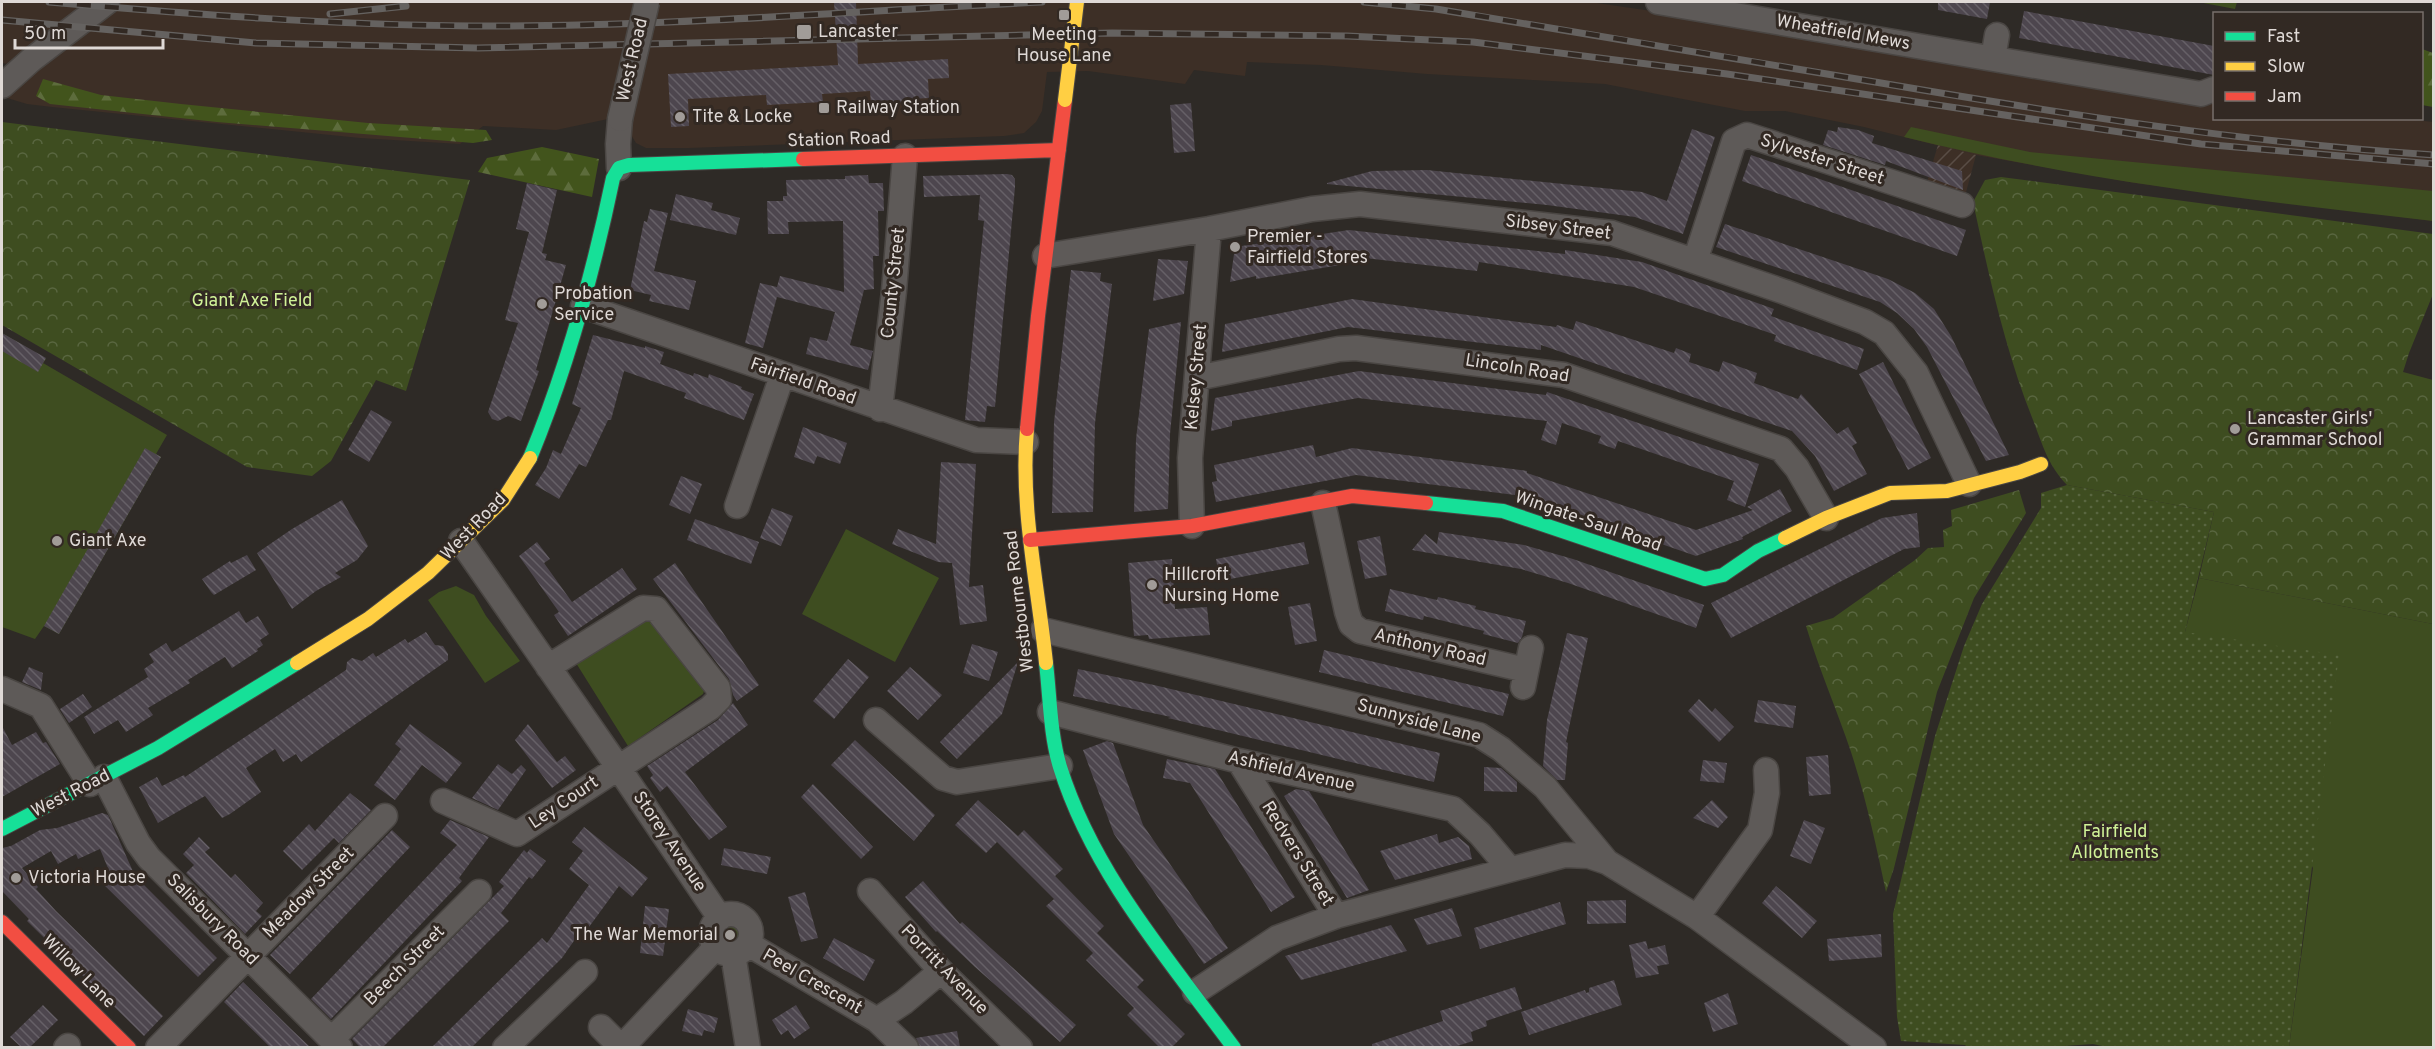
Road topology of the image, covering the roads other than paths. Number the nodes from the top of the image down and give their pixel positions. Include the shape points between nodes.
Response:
1 (107, 2) edge
2 (647, 2) edge
3 (1077, 2) edge
4 (1658, 2) edge
5 (2, 86) edge
6 (2213, 89) edge
7 (1059, 150) junction
8 (906, 156) junction
9 (619, 168) junction
10 (1962, 205) dead end
11 (1209, 229) junction
12 (1045, 256) junction
13 (1695, 261) junction
14 (583, 306) junction
15 (782, 375) junction
16 (1197, 378) junction
17 (880, 409) junction
18 (1026, 442) junction
19 (2041, 464) dead end
20 (1969, 484) junction
21 (1323, 503) junction
22 (737, 506) dead end
23 (1826, 518) junction
24 (1192, 526) junction
25 (1030, 540) junction
26 (461, 541) junction
27 (1043, 630) junction
28 (548, 667) junction
29 (1527, 668) dead end
30 (2, 689) edge
31 (1050, 712) junction
32 (876, 720) dead end
33 (1239, 761) junction
34 (1060, 766) junction
35 (618, 767) junction
36 (1766, 770) dead end
37 (97, 781) junction
38 (443, 801) dead end
39 (385, 816) dead end
40 (2, 829) edge
41 (1607, 862) junction
42 (1509, 868) junction
43 (870, 891) dead end
44 (479, 892) dead end
45 (1336, 916) junction
46 (1696, 917) junction
47 (720, 918) junction
48 (2, 922) edge
49 (732, 948) junction
50 (247, 956) junction
51 (941, 971) junction
52 (585, 972) dead end
53 (1195, 992) junction
54 (877, 1020) junction
55 (601, 1027) dead end
56 (336, 1043) edge
57 (129, 1047) edge
58 (158, 1047) edge
59 (505, 1047) edge
60 (621, 1047) edge
61 (748, 1047) edge
62 (906, 1047) edge
63 (1020, 1047) edge
64 (1234, 1047) edge
65 (1874, 1047) edge

1 - 5 street
2 - 9 street, West Road, bridge via 620,119
3 - 7 street, Westbourne Road, bridge
4 - 6 street, Wheatfield Mews via 1995,46 2202,94
7 - 8 street, Station Road
7 - 12 street, Westbourne Road
8 - 9 street, Station Road
8 - 17 street, County Street
9 - 14 street, West Road via 612,178
10 - 13 street, Sylvester Street via 1747,135 1734,141
11 - 12 street, Sibsey Street
11 - 13 street, Sibsey Street via 1360,204 1612,233
11 - 16 street, Kelsey Street
12 - 18 street, Westbourne Road
13 - 20 street, Sibsey Street via 1865,322 1884,333 1916,373
14 - 15 street, Fairfield Road
14 - 26 street, West Road via 556,393 530,458 502,500
15 - 17 street, Fairfield Road
15 - 22 street
16 - 23 street, Lincoln Road via 1356,348 1564,375 1781,449 1797,468
16 - 24 street, Kelsey Street via 1190,458
17 - 18 street, Fairfield Road via 976,440
18 - 25 street, Westbourne Road
19 - 20 street, Wingate-Saul Road
20 - 23 street, Wingate-Saul Road via 1947,491 1890,494
21 - 23 street, Wingate-Saul Road via 1352,496 1503,511 1705,579 1723,575 1758,551
21 - 24 street, Wingate-Saul Road
21 - 29 street, Anthony Road via 1351,624 1360,631
24 - 25 street, Wingate-Saul Road
25 - 27 street, Westbourne Road
26 - 28 street, Storey Avenue
26 - 37 street, West Road via 428,573 368,619
27 - 31 street, Westbourne Road
27 - 41 street, Sunnyside Lane via 1479,735 1545,787
28 - 35 street, Storey Avenue
28 - 35 street via 643,608 651,608 656,609 718,688 719,699 710,708
30 - 37 street, Salisbury Road via 41,706
31 - 33 street, Ashfield Avenue
31 - 34 street, Westbourne Road
32 - 34 street via 943,778 957,782
33 - 42 street, Ashfield Avenue via 1453,809
33 - 45 street, Redvers Street
34 - 53 street, Westbourne Road via 1090,841 1110,876
35 - 38 street, Ley Court via 517,834
35 - 47 street, Storey Avenue
36 - 46 street via 1767,793 1760,830
37 - 40 street, West Road
37 - 50 street, Salisbury Road via 150,858
39 - 50 street, Meadow Street
41 - 42 street via 1565,855
41 - 46 street, Sunnyside Lane
42 - 45 street
43 - 51 street, Porritt Avenue
44 - 56 street, Beech Street
45 - 53 street via 1277,938
46 - 65 street, Sunnyside Lane
47 - 49 street via 711,934
47 - 49 street via 732,914 744,919 750,931
48 - 57 street, Willow Lane
49 - 54 street, Peel Crescent
49 - 60 street
49 - 61 street
50 - 56 street, Salisbury Road
50 - 58 street, Meadow Street
51 - 54 street, Peel Crescent
51 - 63 street, Porritt Avenue
52 - 59 street
53 - 64 street, Westbourne Road
54 - 62 street, Peel Crescent
55 - 60 street

